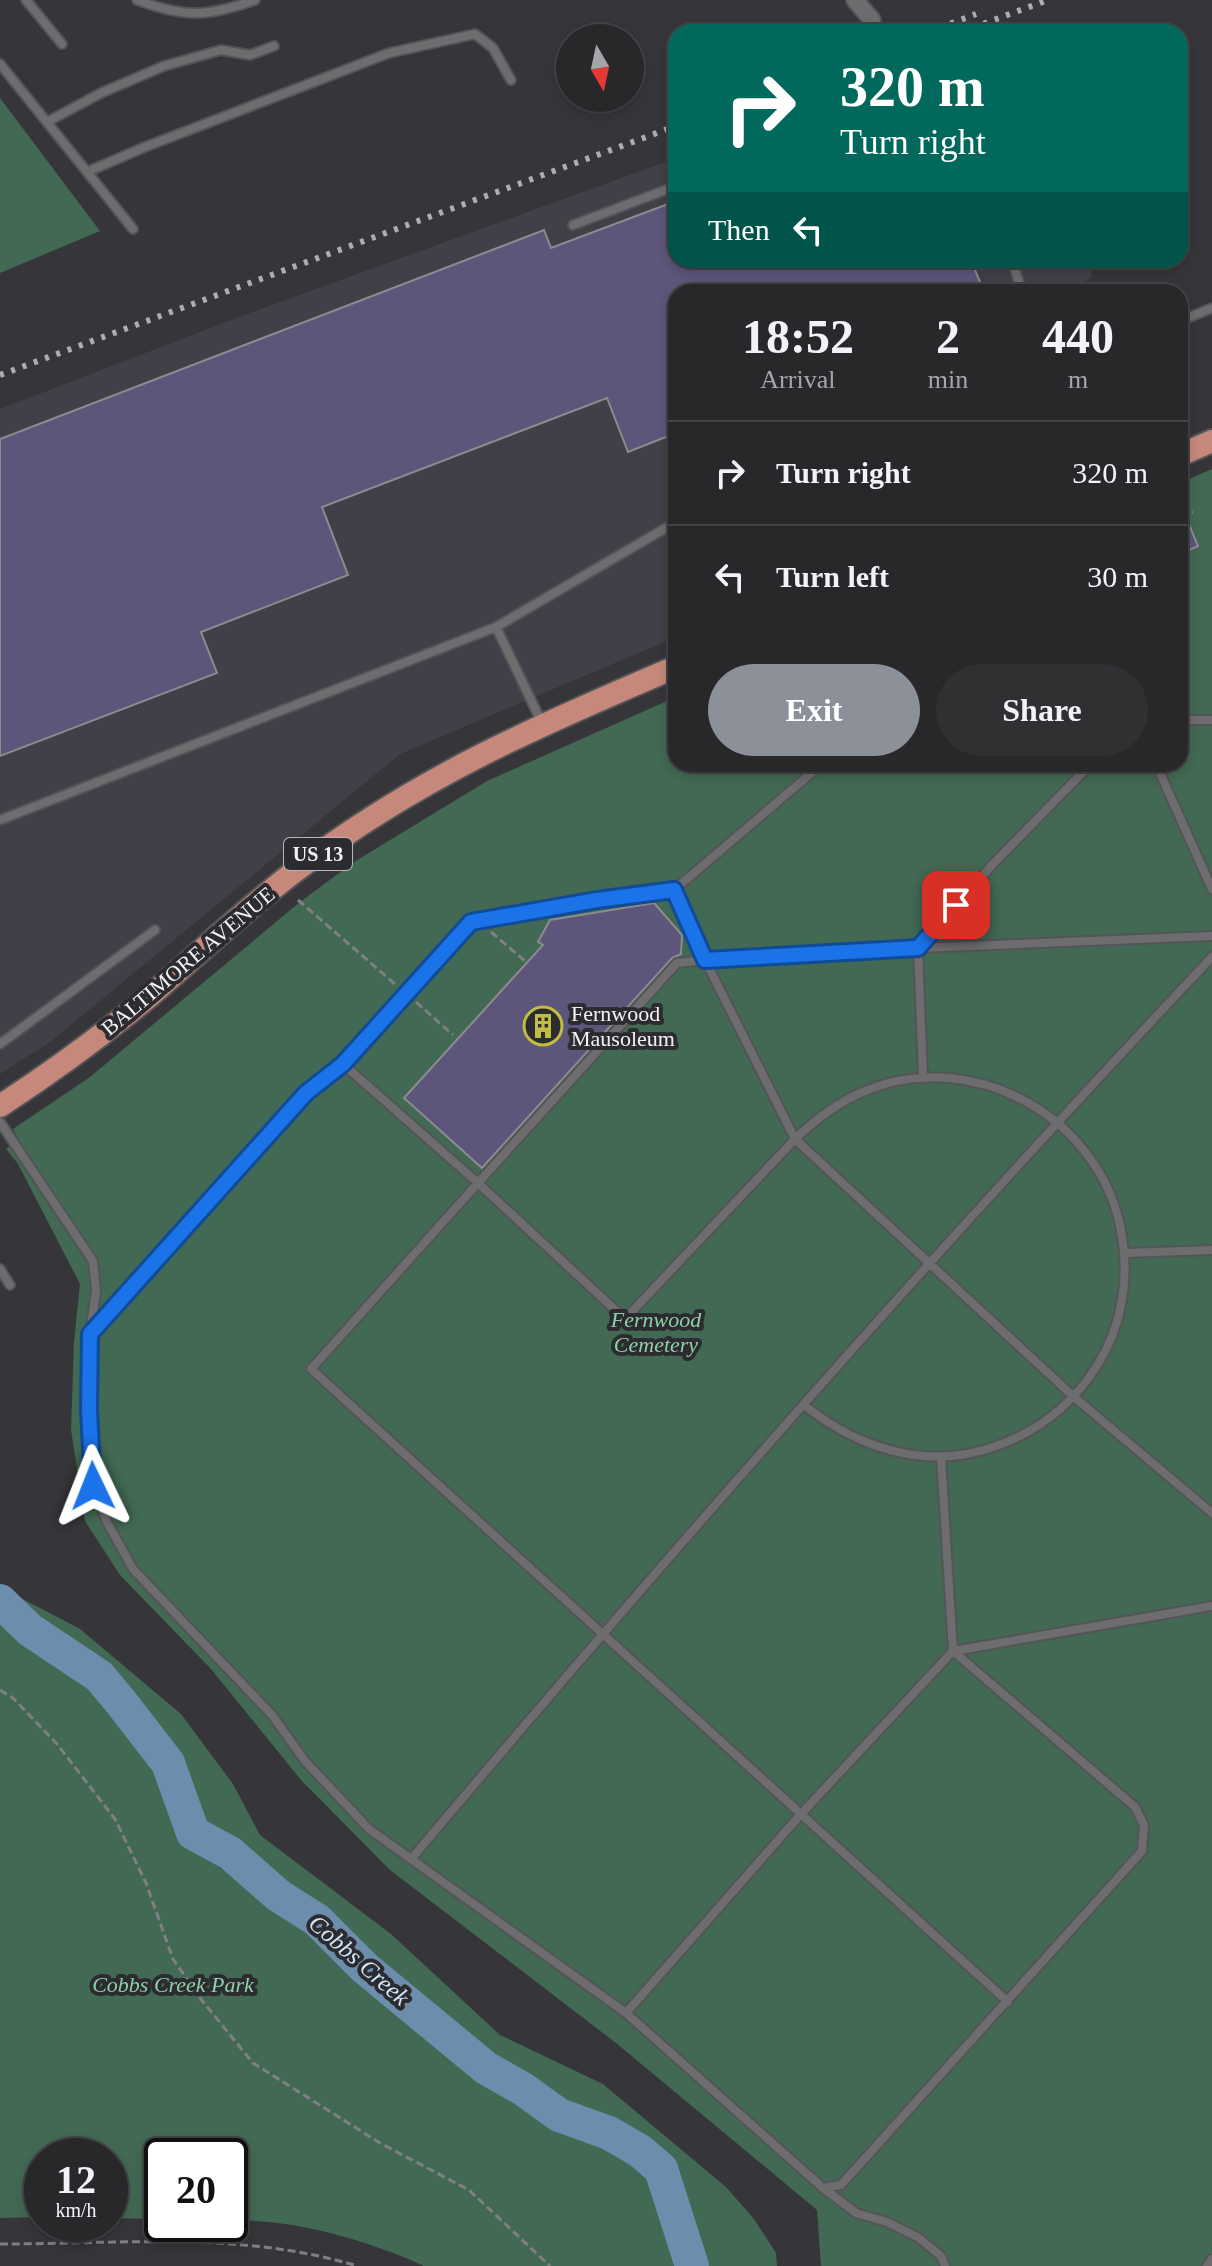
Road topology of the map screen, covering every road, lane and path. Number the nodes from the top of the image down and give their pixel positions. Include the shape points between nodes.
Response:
1 (26, 0) edge
2 (137, 0) edge
3 (255, 0) edge
4 (855, 0) edge
5 (872, 20) dead end
6 (62, 44) dead end
7 (274, 46) dead end
8 (0, 64) edge
9 (511, 80) dead end
10 (47, 122) junction
11 (87, 172) junction
12 (668, 189) edge
13 (573, 225) dead end
14 (133, 229) dead end
15 (1212, 308) edge
16 (1188, 318) edge
17 (1212, 441) edge
18 (1188, 452) edge
19 (1193, 512) dead end
20 (1188, 513) edge
21 (668, 527) edge
22 (496, 627) junction
23 (668, 670) edge
24 (1188, 720) edge
25 (1212, 720) edge
26 (543, 724) junction
27 (813, 772) edge
28 (1083, 772) edge
29 (1160, 772) edge
30 (0, 820) edge
31 (1212, 889) edge
32 (674, 890) junction
33 (298, 900) dead end
34 (479, 921) junction
35 (155, 930) dead end
36 (1212, 936) edge
37 (918, 948) junction
38 (1212, 957) edge
39 (705, 960) junction
40 (525, 961) dead end
41 (406, 993) junction
42 (453, 1035) dead end
43 (0, 1044) edge
44 (343, 1064) junction
45 (923, 1078) junction
46 (0, 1106) edge
47 (1057, 1121) junction
48 (0, 1122) edge
49 (795, 1139) junction
50 (478, 1183) junction
51 (1212, 1250) edge
52 (1125, 1253) junction
53 (930, 1264) junction
54 (0, 1269) edge
55 (10, 1285) dead end
56 (90, 1334) junction
57 (1074, 1397) junction
58 (804, 1405) junction
59 (941, 1457) junction
60 (1212, 1513) edge
61 (1212, 1606) edge
62 (602, 1633) junction
63 (953, 1651) junction
64 (0, 1690) edge
65 (801, 1814) junction
66 (412, 1858) junction
67 (1008, 2002) junction
68 (626, 2013) junction
69 (823, 2188) junction
70 (0, 2244) edge
71 (1212, 2259) edge
72 (357, 2266) edge
73 (550, 2266) edge
74 (945, 2266) edge
75 (1207, 2266) edge

1 - 6 lane
2 - 3 lane via 181,14 231,9
4 - 5 street
7 - 10 lane via 250,55 221,50 164,66
8 - 10 lane
9 - 11 lane via 493,48 475,34 389,53
10 - 11 lane
11 - 14 lane
12 - 13 lane
15 - 16 lane
17 - 18 main road
19 - 20 path
21 - 22 lane
22 - 26 lane
22 - 30 lane
23 - 26 main road, BALTIMORE AVENUE / US 13
24 - 25 lane
26 - 46 main road, BALTIMORE AVENUE / US 13 via 426,783 343,836 255,903 117,1022
27 - 32 lane
28 - 37 lane
29 - 31 lane
32 - 34 lane
32 - 39 lane
33 - 41 path
34 - 40 path
34 - 41 lane via 471,922
35 - 43 lane
36 - 37 lane
37 - 39 lane
37 - 45 lane
38 - 47 lane
39 - 49 lane
39 - 50 lane via 677,963
41 - 42 path
41 - 44 lane
44 - 50 lane
44 - 56 lane via 306,1093
45 - 47 lane via 966,1080 1008,1092
45 - 49 lane via 867,1090 816,1119
47 - 52 lane via 1079,1142 1111,1193
47 - 53 lane
48 - 56 lane via 93,1261 96,1290
49 - 50 lane via 625,1319
49 - 53 lane
50 - 62 lane via 311,1369
51 - 52 lane
52 - 57 lane via 1115,1330
53 - 57 lane
53 - 58 lane
54 - 55 lane
56 - 66 lane via 93,1486 133,1569 272,1715 343,1803 369,1829
57 - 59 lane via 1013,1440
57 - 60 lane
58 - 59 lane via 828,1424 882,1450
58 - 62 lane
59 - 63 lane
61 - 63 lane
62 - 65 lane
62 - 66 lane
63 - 65 lane
63 - 67 lane via 1135,1807 1144,1825 1142,1851
64 - 73 path via 57,1744 115,1819 146,1883 173,1959 253,2063 380,2143 469,2190
65 - 67 lane
65 - 68 lane
66 - 68 lane
67 - 69 lane via 841,2185
68 - 69 lane
69 - 74 lane via 856,2213 919,2238
70 - 72 path via 240,2245
71 - 75 lane

